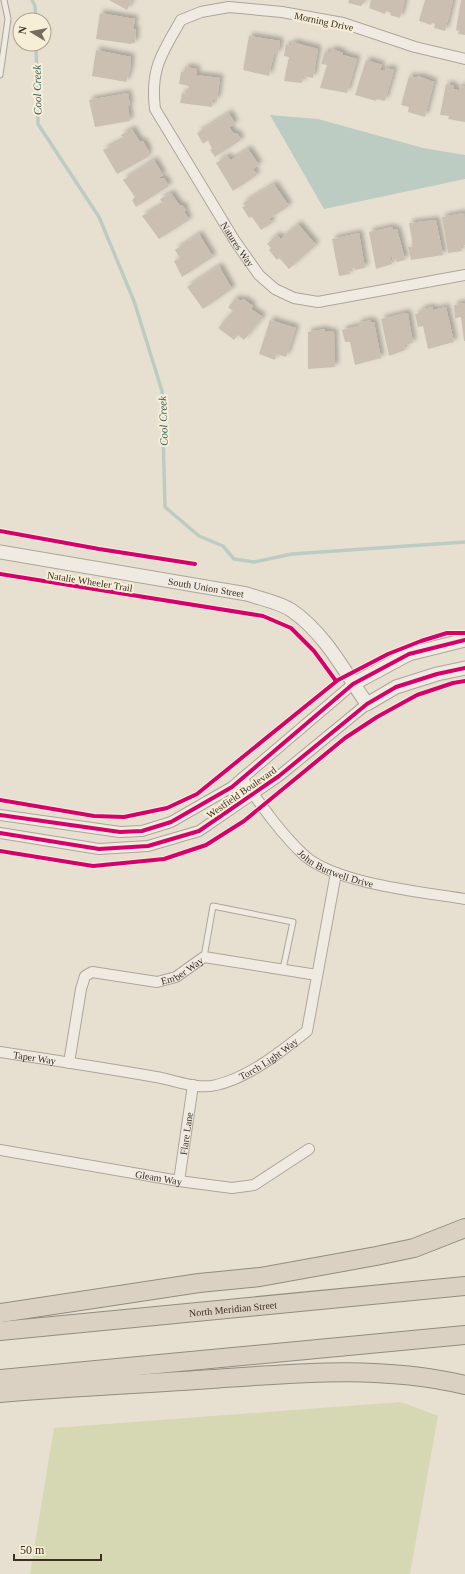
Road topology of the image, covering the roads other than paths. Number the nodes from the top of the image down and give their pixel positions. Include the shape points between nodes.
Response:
1 (4, 0) edge
2 (181, 20) joint
3 (465, 58) edge
4 (0, 75) edge
5 (465, 275) edge
6 (0, 552) edge
7 (465, 640) edge
8 (465, 668) edge
9 (353, 684) junction
10 (367, 704) junction
11 (242, 778) junction
12 (253, 794) junction
13 (0, 815) edge
14 (0, 833) edge
15 (336, 873) junction
16 (465, 899) edge
17 (204, 957) junction
18 (283, 969) junction
19 (317, 975) junction
20 (0, 1052) edge
21 (69, 1063) junction
22 (193, 1085) junction
23 (309, 1149) dead end
24 (0, 1150) edge
25 (179, 1181) junction
26 (465, 1228) edge
27 (465, 1286) edge
28 (0, 1313) edge
29 (0, 1331) edge
30 (465, 1335) edge
31 (0, 1379) edge
32 (465, 1385) edge
33 (0, 1393) edge

1 - 4 lane via 8,19
2 - 3 street, Morning Drive via 201,12 229,7 282,12 343,23 415,47
2 - 5 street, Natures Way via 157,66 153,89 155,109 235,241 259,275 274,289 294,298 318,302
6 - 9 street, South Union Street via 247,594 276,604 290,610 310,626
7 - 9 street, Westfield Boulevard via 409,654
8 - 10 street, Westfield Boulevard via 396,687
9 - 10 street, South Union Street
9 - 11 street, Westfield Boulevard
10 - 12 street, Westfield Boulevard
11 - 12 street, John Burtwell Drive
11 - 13 street, Westfield Boulevard via 232,787 171,822 142,831 120,832
12 - 14 street, Westfield Boulevard via 199,831 148,846 99,849
12 - 15 street, John Burtwell Drive via 288,839 307,857
15 - 16 street, John Burtwell Drive via 372,883
15 - 19 street, Torch Light Way
17 - 18 street, Ember Way
17 - 18 lane via 212,906 293,922
17 - 21 street, Ember Way via 176,977 157,982 92,972 85,976
18 - 19 street, Ember Way
19 - 22 street, Torch Light Way via 307,1031 282,1051 232,1081 214,1086
20 - 21 street, Taper Way
21 - 22 street, Torch Light Way
22 - 25 street, Flare Lane
23 - 25 street, Gleam Way via 254,1185 232,1188
24 - 25 street, Gleam Way
26 - 28 highway via 414,1248 376,1256 260,1277 199,1283
27 - 29 highway, North Meridian Street
30 - 31 highway
32 - 33 highway via 402,1374 351,1372

